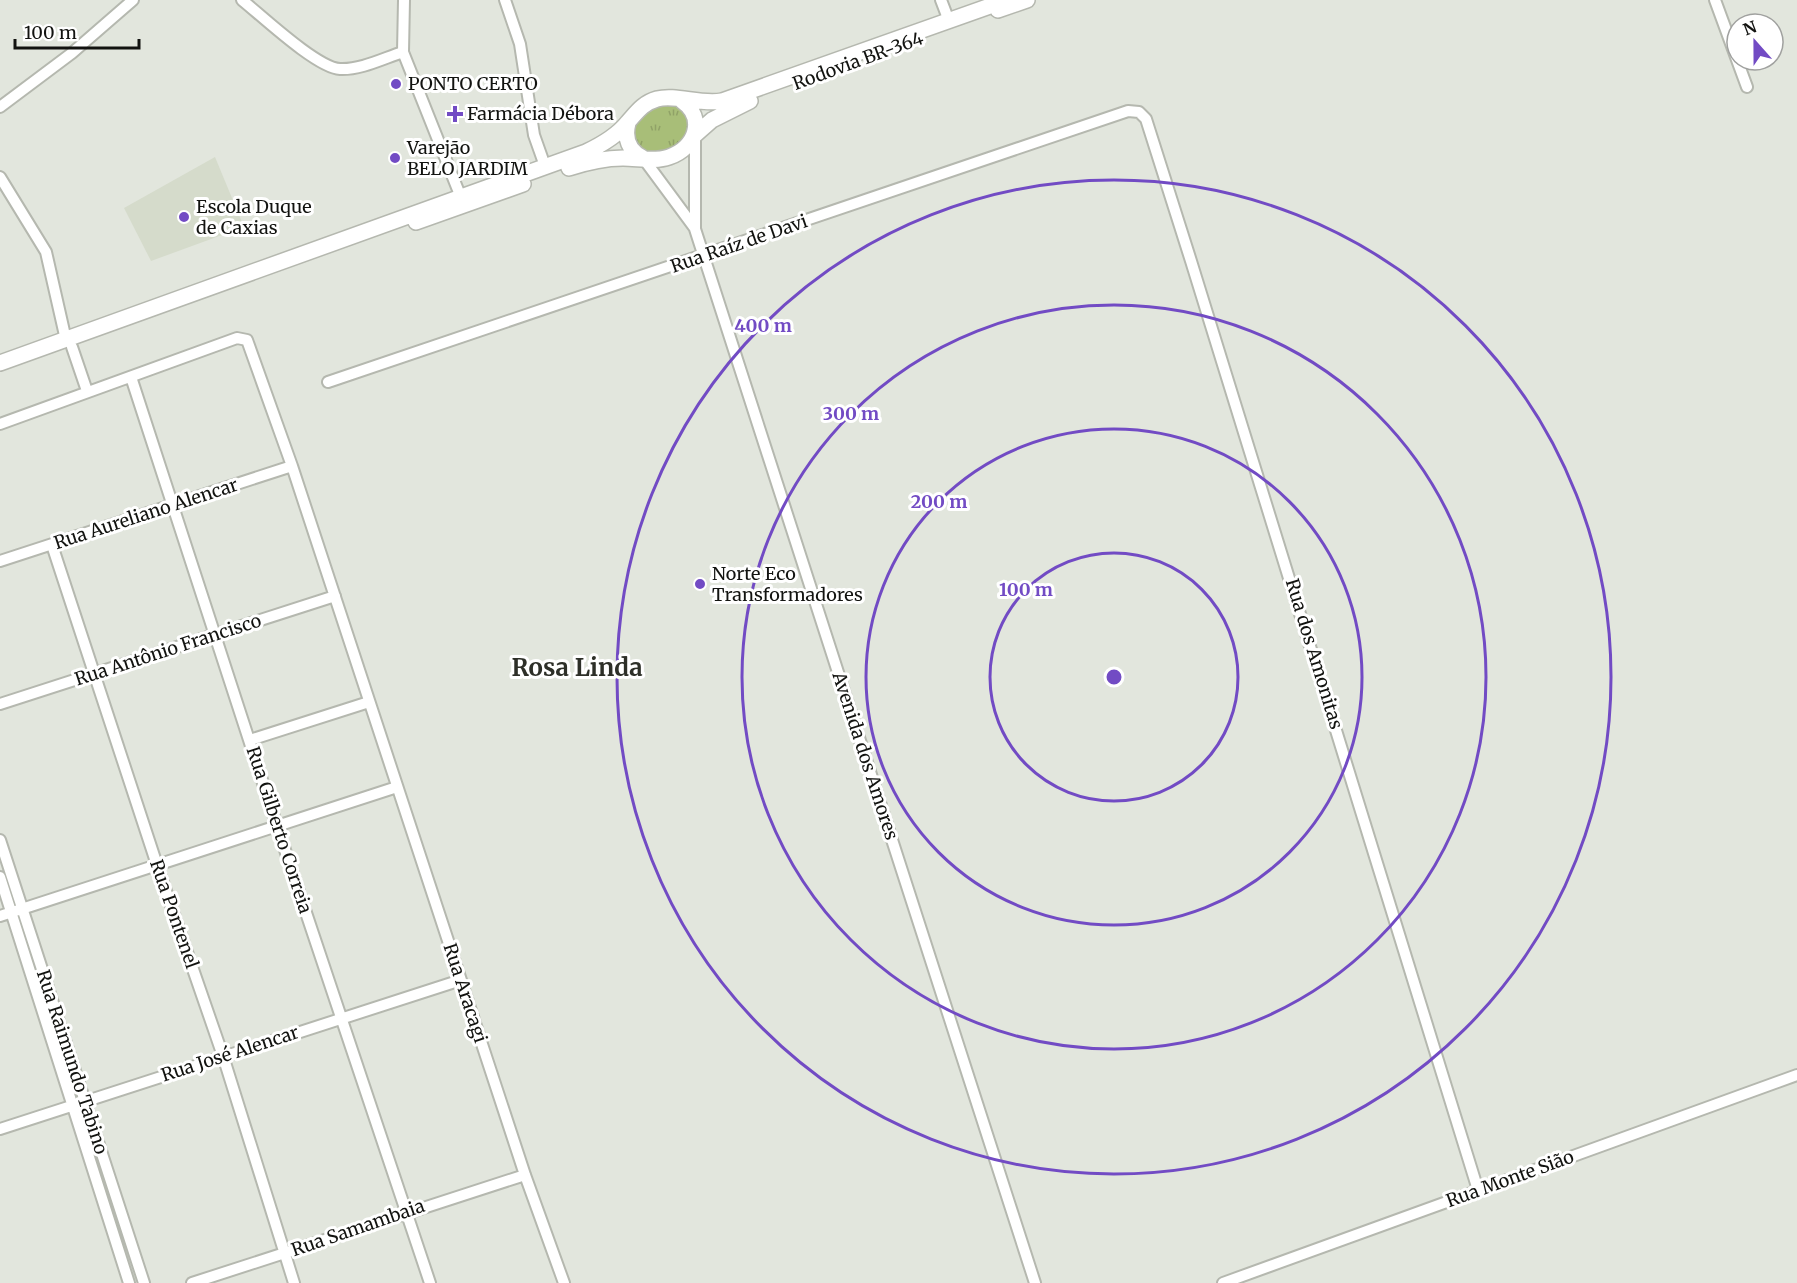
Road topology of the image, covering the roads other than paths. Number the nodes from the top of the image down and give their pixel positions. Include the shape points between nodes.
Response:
1 (133, 0) edge
2 (242, 0) edge
3 (404, 0) edge
4 (506, 0) edge
5 (941, 0) edge
6 (1006, 0) edge
7 (1027, 0) edge
8 (1715, 0) edge
9 (949, 21) junction
10 (403, 52) junction
11 (1747, 87) dead end
12 (682, 101) junction
13 (0, 107) edge
14 (1146, 119) joint
15 (628, 123) junction
16 (695, 135) junction
17 (643, 158) junction
18 (545, 166) junction
19 (0, 177) edge
20 (460, 195) junction
21 (695, 229) junction
22 (704, 256) junction
23 (69, 343) junction
24 (0, 363) edge
25 (0, 372) edge
26 (131, 377) junction
27 (328, 382) dead end
28 (87, 391) junction
29 (0, 424) edge
30 (292, 466) junction
31 (172, 505) junction
32 (52, 545) junction
33 (0, 561) edge
34 (335, 597) junction
35 (215, 636) junction
36 (95, 674) junction
37 (369, 702) junction
38 (0, 704) edge
39 (250, 740) junction
40 (397, 787) junction
41 (277, 826) junction
42 (0, 840) edge
43 (157, 865) junction
44 (0, 877) edge
45 (17, 910) junction
46 (0, 916) edge
47 (461, 980) junction
48 (342, 1019) junction
49 (223, 1056) junction
50 (1797, 1075) edge
51 (85, 1101) junction
52 (72, 1104) junction
53 (0, 1129) edge
54 (525, 1174) junction
55 (1478, 1190) junction
56 (407, 1212) junction
57 (284, 1253) junction
58 (137, 1263) junction
59 (124, 1269) junction
60 (129, 1283) edge
61 (144, 1283) edge
62 (192, 1283) edge
63 (294, 1283) edge
64 (430, 1283) edge
65 (564, 1283) edge
66 (1035, 1283) edge
67 (1223, 1283) edge

1 - 13 street via 72,53
2 - 10 street via 330,67 349,68
3 - 10 street
4 - 18 street via 520,44 534,135
5 - 9 street
6 - 9 highway
7 - 16 highway, Rodovia BR-364 via 758,97 722,115
8 - 11 street
9 - 12 highway via 739,96 710,103
10 - 20 street
12 - 15 highway via 655,100 636,111
12 - 16 highway via 695,114
14 - 22 street, Rua Raíz de Davi via 1140,112 1128,111
14 - 55 street, Rua dos Amonitas
15 - 17 highway via 627,141
15 - 18 highway via 604,144
16 - 17 highway via 682,150 669,157
16 - 21 street, Avenida dos Amores
17 - 21 street, Avenida dos Amores
17 - 23 highway via 584,163
18 - 20 highway
19 - 23 street via 46,252
20 - 23 highway
21 - 22 street, Avenida dos Amores
22 - 27 street, Rua Raíz de Davi
22 - 66 street, Avenida dos Amores
23 - 24 highway
23 - 25 highway
23 - 28 street
26 - 28 street
26 - 30 street via 244,338
26 - 31 street, Rua Gilberto Correia
28 - 29 street
30 - 31 street, Rua Aureliano Alencar
30 - 34 street
31 - 32 street, Rua Aureliano Alencar
31 - 35 street, Rua Gilberto Correia
32 - 33 street, Rua Aureliano Alencar
32 - 36 street, Rua Pontenel
34 - 35 street, Rua Antônio Francisco
34 - 37 street
35 - 36 street, Rua Antônio Francisco
35 - 39 street, Rua Gilberto Correia
36 - 38 street, Rua Antônio Francisco
36 - 43 street, Rua Pontenel
37 - 39 street
37 - 40 street, Rua Aracagi
39 - 41 street, Rua Gilberto Correia
40 - 41 street
40 - 47 street, Rua Aracagi
41 - 43 street
41 - 48 street, Rua Gilberto Correia
42 - 45 street, Rua Raimundo Tabino
43 - 45 street
43 - 49 street, Rua Pontenel
44 - 45 street, Rua Raimundo Tabino
45 - 46 street
45 - 51 street, Rua Raimundo Tabino
45 - 52 street, Rua Raimundo Tabino
47 - 48 street, Rua José Alencar
47 - 54 street, Rua Aracagi
48 - 49 street, Rua José Alencar
48 - 56 street, Rua Gilberto Correia
49 - 51 street, Rua José Alencar
49 - 57 street, Rua Pontenel
50 - 55 street, Rua Monte Sião
51 - 52 street, Rua José Alencar
51 - 58 street, Rua Raimundo Tabino
52 - 53 street, Rua José Alencar
52 - 59 street, Rua Raimundo Tabino
54 - 56 street, Rua Samambaia
54 - 65 street, Rua Aracagi
55 - 67 street, Rua Monte Sião
56 - 57 street, Rua Samambaia
56 - 64 street, Rua Gilberto Correia
57 - 62 street, Rua Samambaia
57 - 63 street, Rua Pontenel
58 - 59 street
58 - 61 street, Rua Raimundo Tabino
59 - 60 street, Rua Raimundo Tabino

